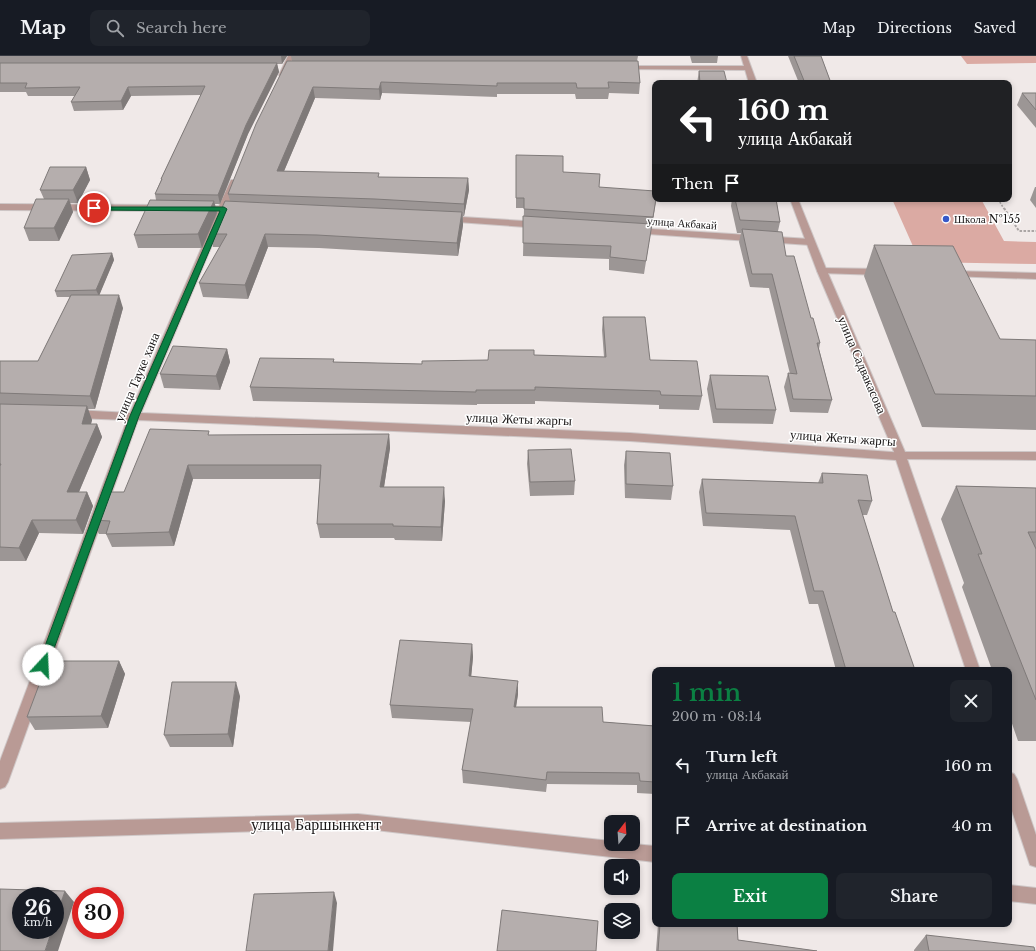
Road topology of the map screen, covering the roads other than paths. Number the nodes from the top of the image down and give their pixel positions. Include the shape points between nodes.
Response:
1 (290, 56) edge
2 (744, 56) edge
3 (612, 68) edge
4 (748, 68) junction
5 (752, 80) edge
6 (276, 88) edge
7 (238, 172) edge
8 (795, 202) edge
9 (0, 208) edge
10 (170, 208) edge
11 (193, 209) edge
12 (224, 209) junction
13 (246, 210) edge
14 (440, 219) edge
15 (550, 226) edge
16 (629, 231) edge
17 (810, 242) junction
18 (822, 271) junction
19 (894, 273) edge
20 (941, 274) edge
21 (1036, 276) edge
22 (63, 414) edge
23 (134, 416) junction
24 (901, 456) junction
25 (1036, 456) edge
26 (971, 667) edge
27 (0, 782) edge
28 (1012, 788) edge
29 (0, 831) edge
30 (652, 854) edge
31 (1036, 859) edge
32 (1012, 893) edge
33 (1036, 896) edge

1 - 6 street
2 - 4 street
3 - 4 street
4 - 5 street
7 - 12 street, улица Тауке хана
8 - 17 street, улица Садвакасова
9 - 10 street
11 - 12 street
12 - 13 street
12 - 23 street, улица Тауке хана
14 - 15 street
16 - 17 street, улица Акбакай
17 - 18 street, улица Садвакасова
18 - 19 street
18 - 24 street, улица Садвакасова
20 - 21 street
22 - 23 street, улица Жеты жаргы
23 - 24 street, улица Жеты жаргы via 630,437
23 - 27 street, улица Тауке хана
24 - 25 street, улица Жеты жаргы
24 - 26 street, улица Садвакасова
28 - 31 street
29 - 30 street, улица Баршынкент via 358,821
32 - 33 street

